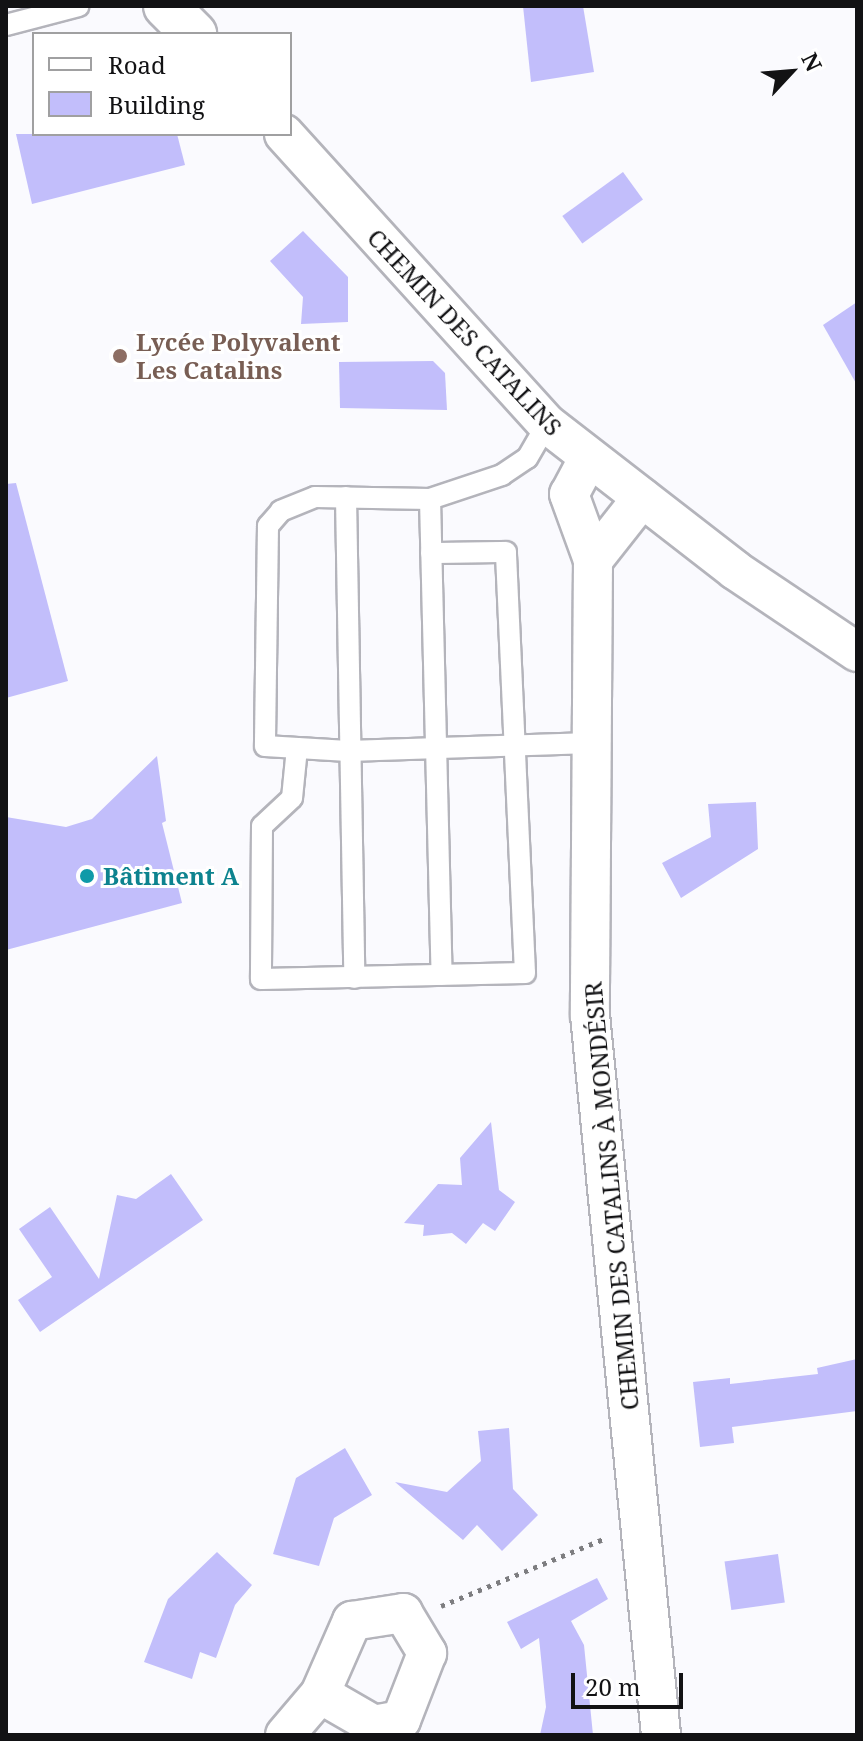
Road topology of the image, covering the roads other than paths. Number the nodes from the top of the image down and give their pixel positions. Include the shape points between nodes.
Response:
1 (79, 6) edge
2 (166, 6) edge
3 (200, 6) edge
4 (6, 25) edge
5 (192, 32) edge
6 (200, 32) edge
7 (286, 136) edge
8 (547, 424) junction
9 (588, 459) junction
10 (346, 497) junction
11 (642, 498) junction
12 (430, 499) junction
13 (431, 553) junction
14 (593, 560) junction
15 (857, 652) edge
16 (591, 743) junction
17 (433, 746) junction
18 (513, 746) junction
19 (297, 748) junction
20 (348, 751) junction
21 (442, 975) junction
22 (354, 978) junction
23 (320, 1694) junction
24 (285, 1735) edge
25 (661, 1735) edge

1 - 4 lane
2 - 5 street
3 - 6 street
7 - 8 street, CHEMIN DES CATALINS
8 - 9 street, CHEMIN DES CATALINS
8 - 12 lane via 527,458 502,475
9 - 11 street, CHEMIN DES CATALINS
9 - 14 street, CHEMIN DES CATALINS À MONDÉSIR via 569,494
10 - 12 lane
10 - 19 lane via 315,497 281,511 268,526 265,746
10 - 20 lane
11 - 14 street
11 - 15 street, CHEMIN DES CATALINS via 735,570
12 - 13 lane
13 - 17 lane
13 - 18 lane via 506,552
14 - 16 street, CHEMIN DES CATALINS À MONDÉSIR
16 - 18 lane
16 - 25 street, CHEMIN DES CATALINS À MONDÉSIR via 590,1015
17 - 18 lane
17 - 20 lane
17 - 21 lane
18 - 21 lane via 525,973
19 - 20 lane
19 - 22 lane via 292,798 262,826 261,979
20 - 22 lane
21 - 22 lane
23 - 23 street via 352,1621 403,1613 427,1653 401,1720 374,1725
23 - 24 street

